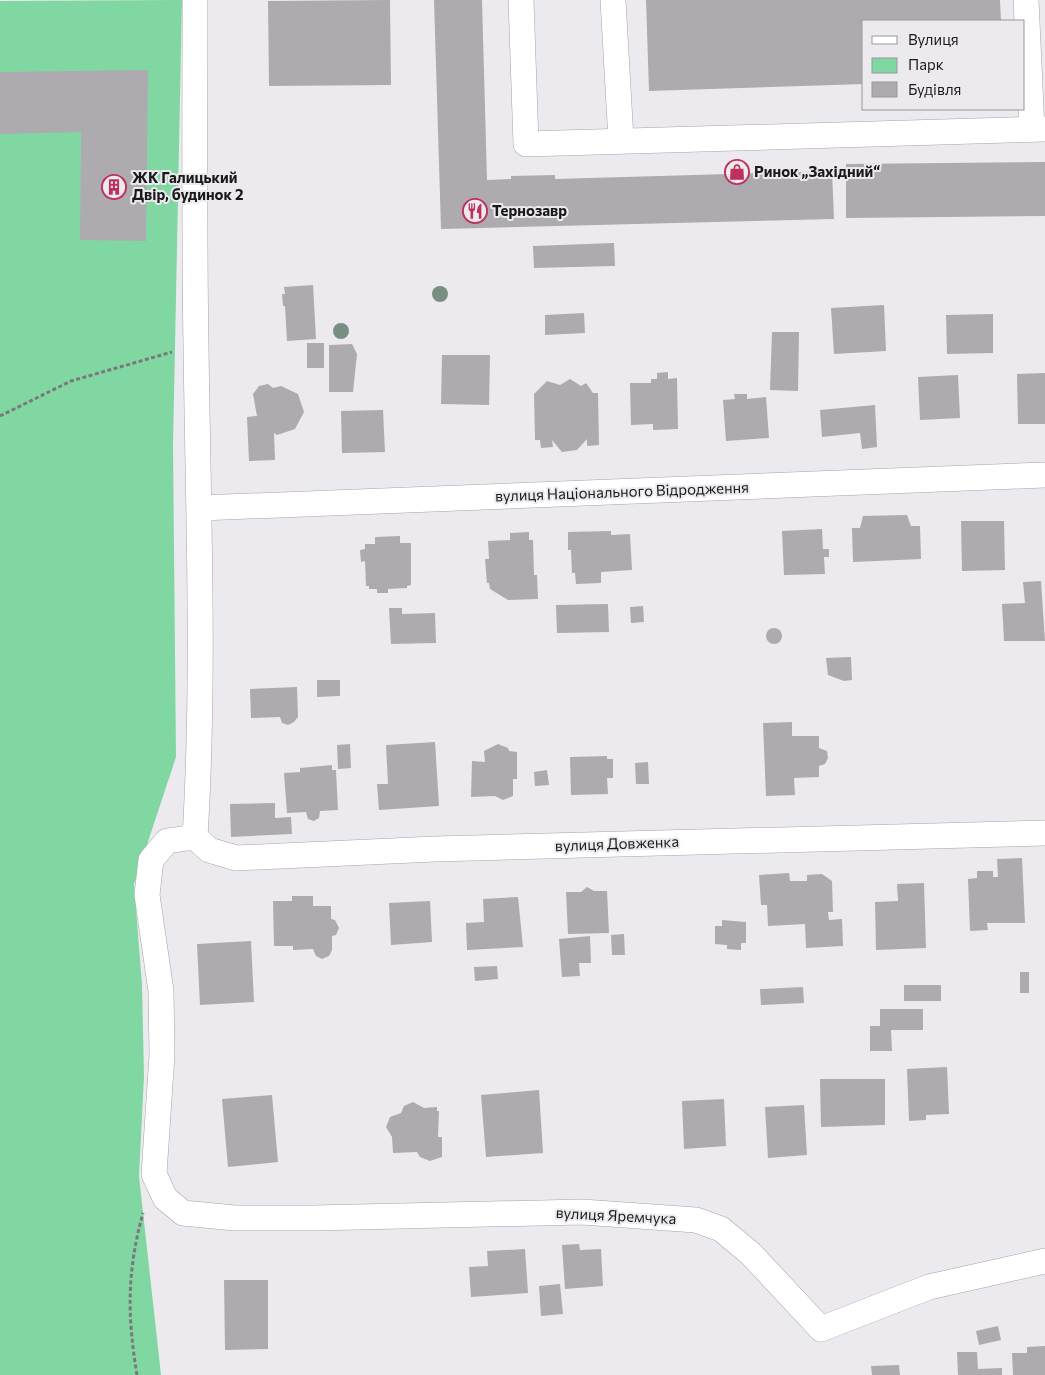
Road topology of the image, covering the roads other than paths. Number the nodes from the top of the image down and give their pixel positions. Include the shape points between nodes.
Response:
1 (195, 0) edge
2 (521, 0) edge
3 (613, 0) edge
4 (1026, 0) edge
5 (1038, 129) edge
6 (621, 140) junction
7 (1045, 475) edge
8 (200, 508) junction
9 (1045, 834) edge
10 (195, 837) junction
11 (1045, 1262) edge

1 - 8 street
2 - 6 street via 526,144
3 - 6 street
4 - 5 street
5 - 6 street
7 - 8 street, вулиця Національного Відродження
8 - 10 street
9 - 10 street, вулиця Довженка via 454,849 236,858 209,850
10 - 11 street, вулиця Яремчука via 167,841 151,860 147,895 160,991 162,1055 154,1174 165,1198 183,1213 235,1218 314,1218 582,1212 696,1220 721,1229 751,1254 821,1329 930,1287

